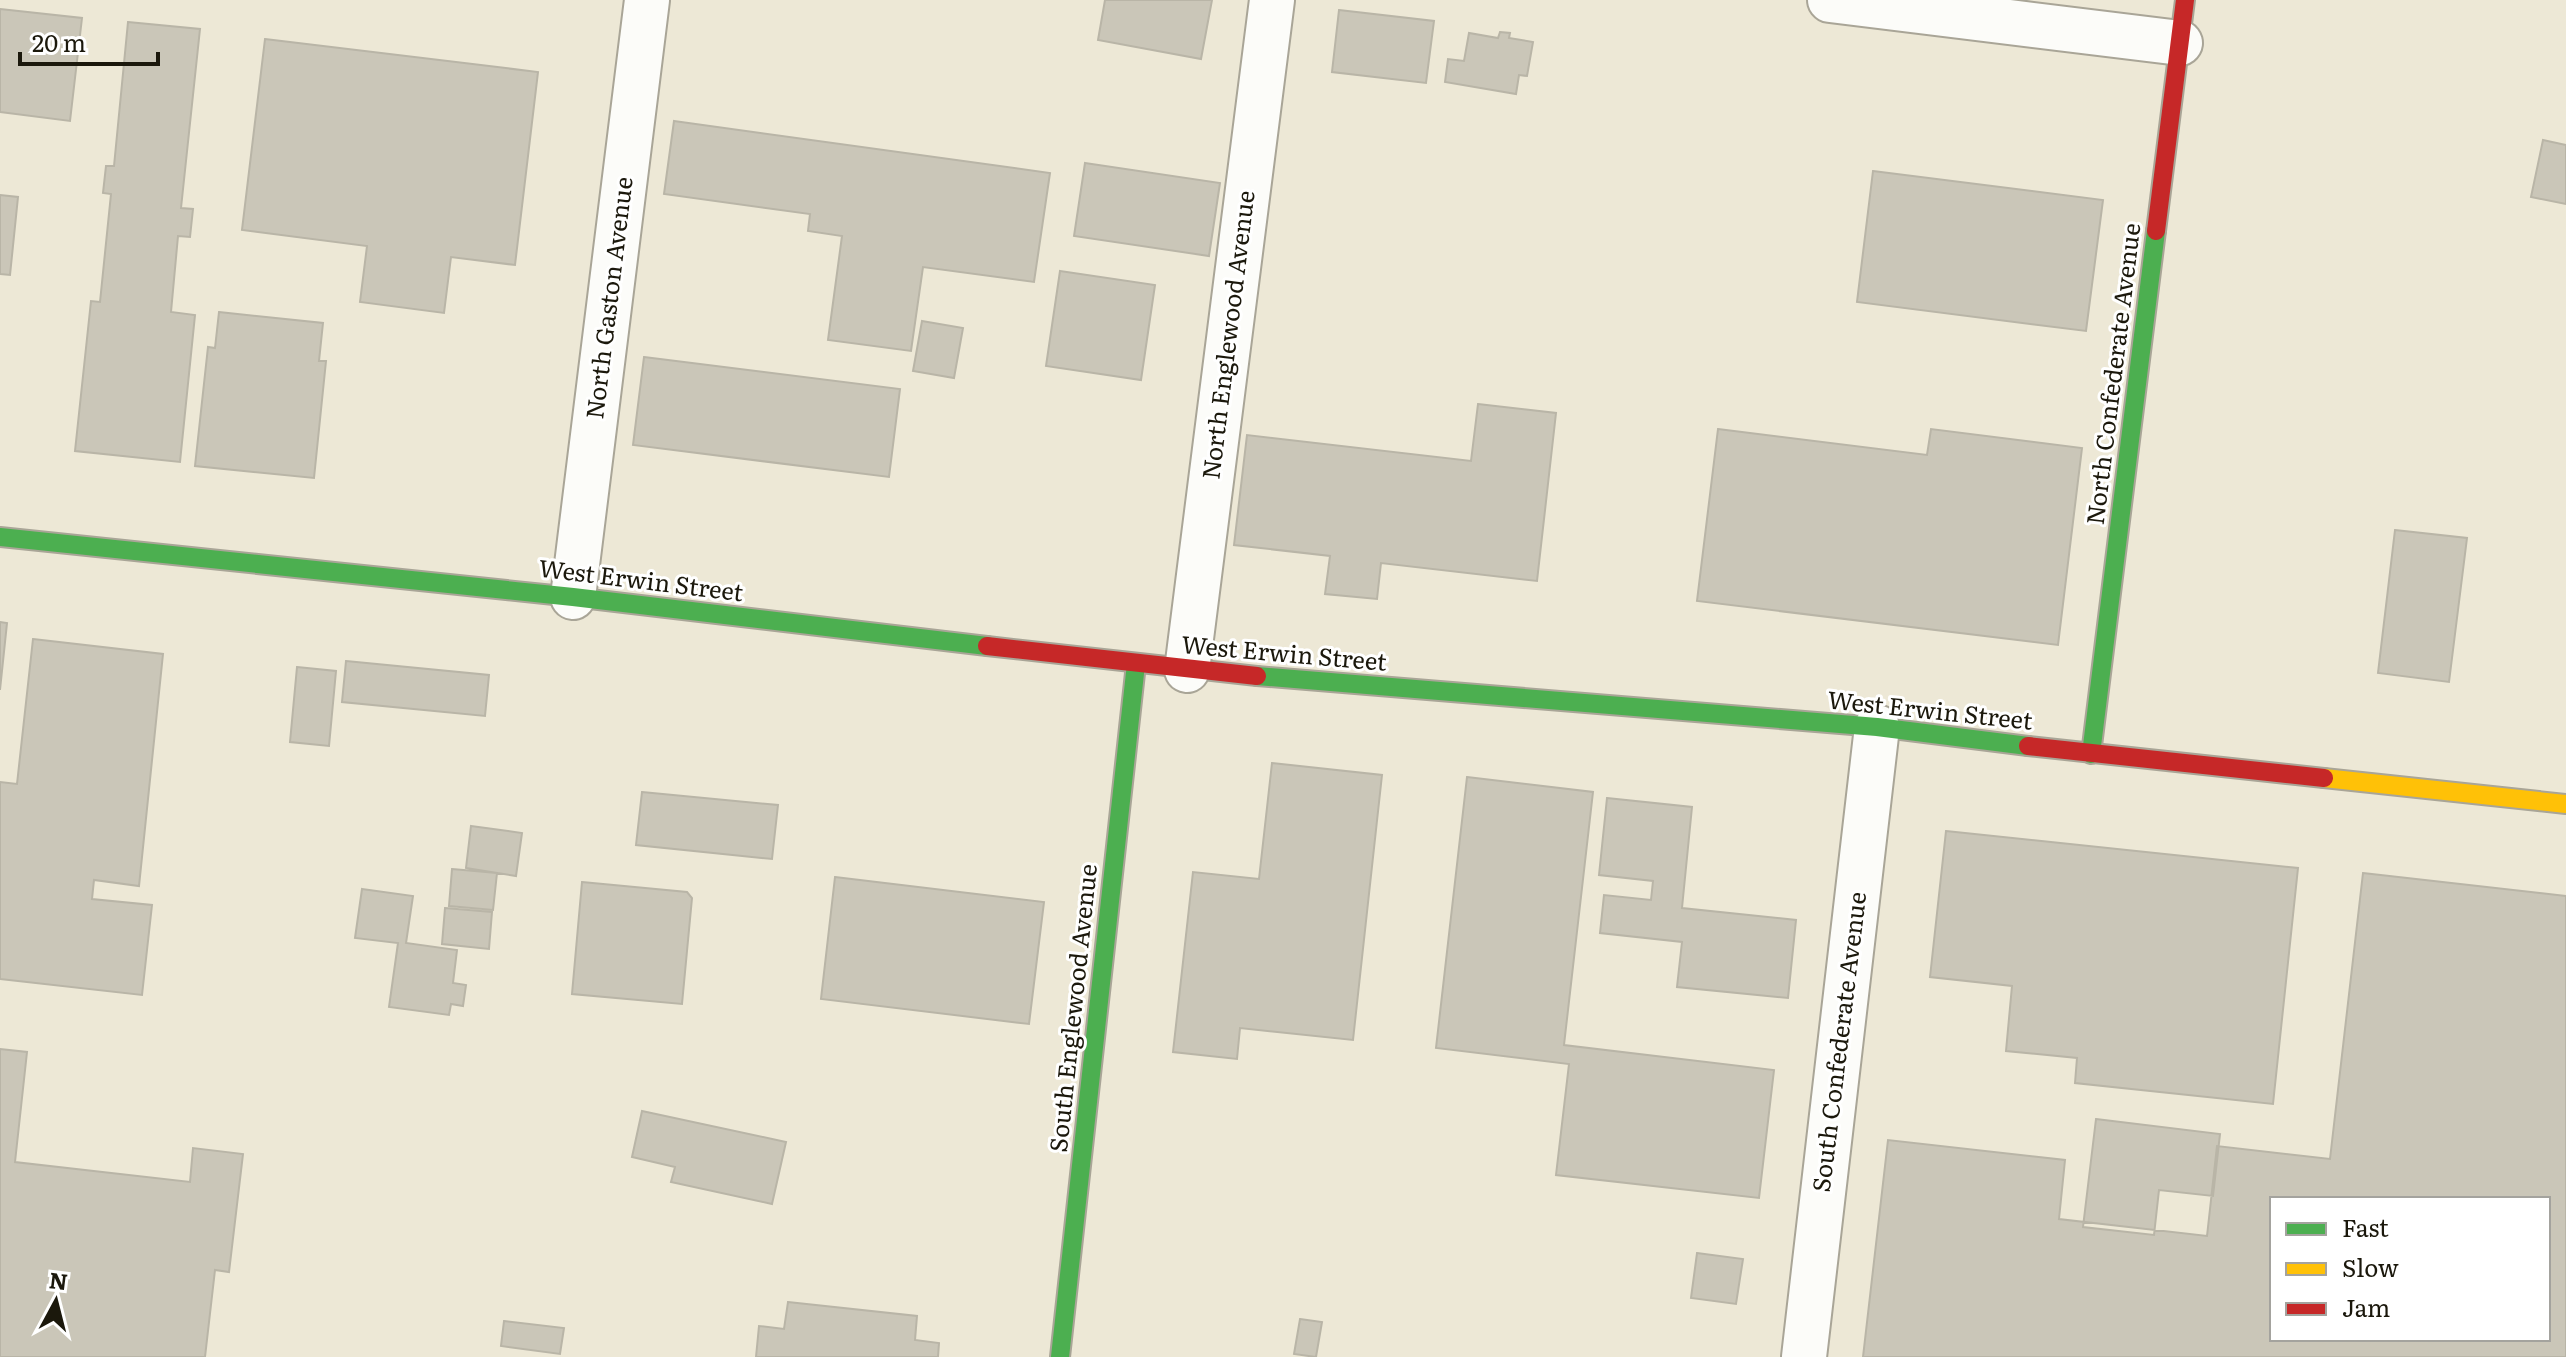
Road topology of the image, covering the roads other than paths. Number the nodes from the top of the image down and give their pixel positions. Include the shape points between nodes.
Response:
1 (647, 0) edge
2 (1272, 0) edge
3 (1830, 0) edge
4 (2185, 0) edge
5 (2180, 43) junction
6 (0, 537) edge
7 (573, 597) junction
8 (1136, 664) junction
9 (1187, 670) junction
10 (1877, 727) junction
11 (2091, 754) junction
12 (2566, 804) edge
13 (1060, 1357) edge
14 (1804, 1357) edge

1 - 7 street, North Gaston Avenue
2 - 9 street, North Englewood Avenue
3 - 5 street
4 - 5 main road, North Confederate Avenue
5 - 11 main road, North Confederate Avenue
6 - 7 main road, West Erwin Street
7 - 8 main road, West Erwin Street
8 - 9 main road, West Erwin Street
8 - 13 main road, South Englewood Avenue
9 - 10 main road, West Erwin Street
10 - 11 main road, West Erwin Street
10 - 14 street, South Confederate Avenue
11 - 12 main road, West Erwin Street

